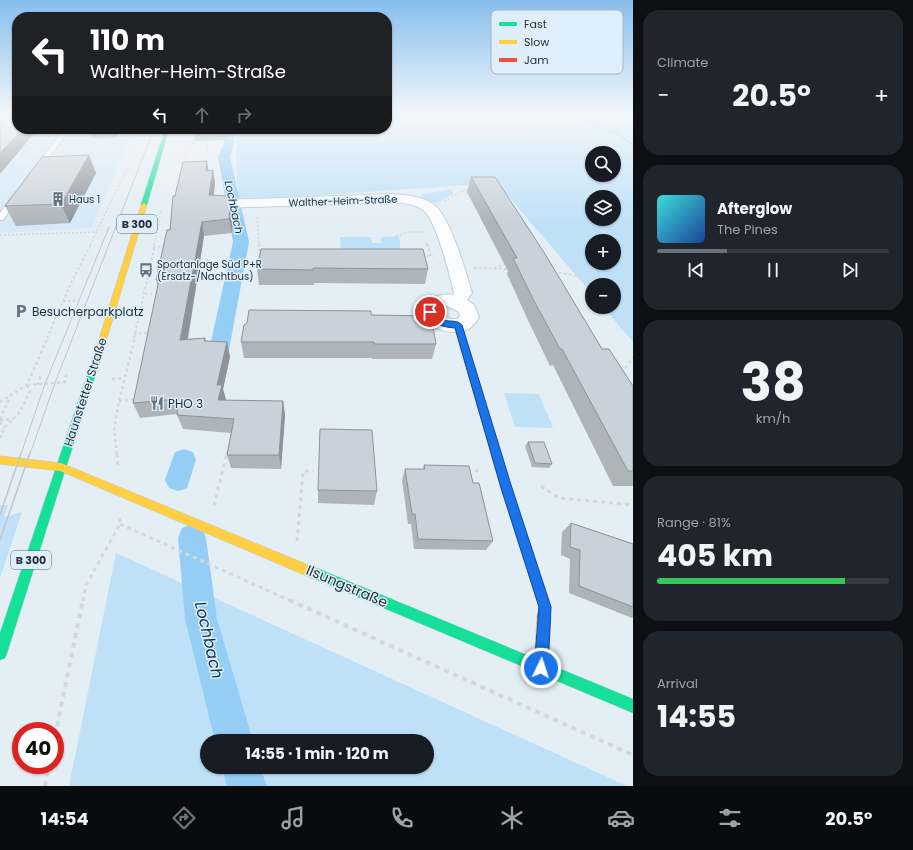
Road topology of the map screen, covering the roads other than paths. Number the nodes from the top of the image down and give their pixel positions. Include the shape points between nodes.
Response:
1 (51, 151) edge
2 (159, 151) edge
3 (34, 174) edge
4 (20, 193) edge
5 (229, 204) edge
6 (0, 218) edge
7 (458, 302) junction
8 (458, 325) junction
9 (0, 460) edge
10 (61, 467) junction
11 (0, 653) edge
12 (541, 668) junction
13 (633, 706) edge

1 - 3 lane
2 - 10 main road, Haunstetter Straße / B 300 via 99,353
4 - 6 lane
5 - 7 street, Walther-Heim-Straße via 391,198 423,203 434,210 456,267 463,293
7 - 8 street via 468,309 470,317 464,324
7 - 8 street via 440,301 431,306 430,314 439,322
8 - 12 main road via 545,607
9 - 10 main road, Ilsungstraße
10 - 11 main road, Haunstetter Straße / B 300
10 - 12 main road, Ilsungstraße
12 - 13 main road, Ilsungstraße

